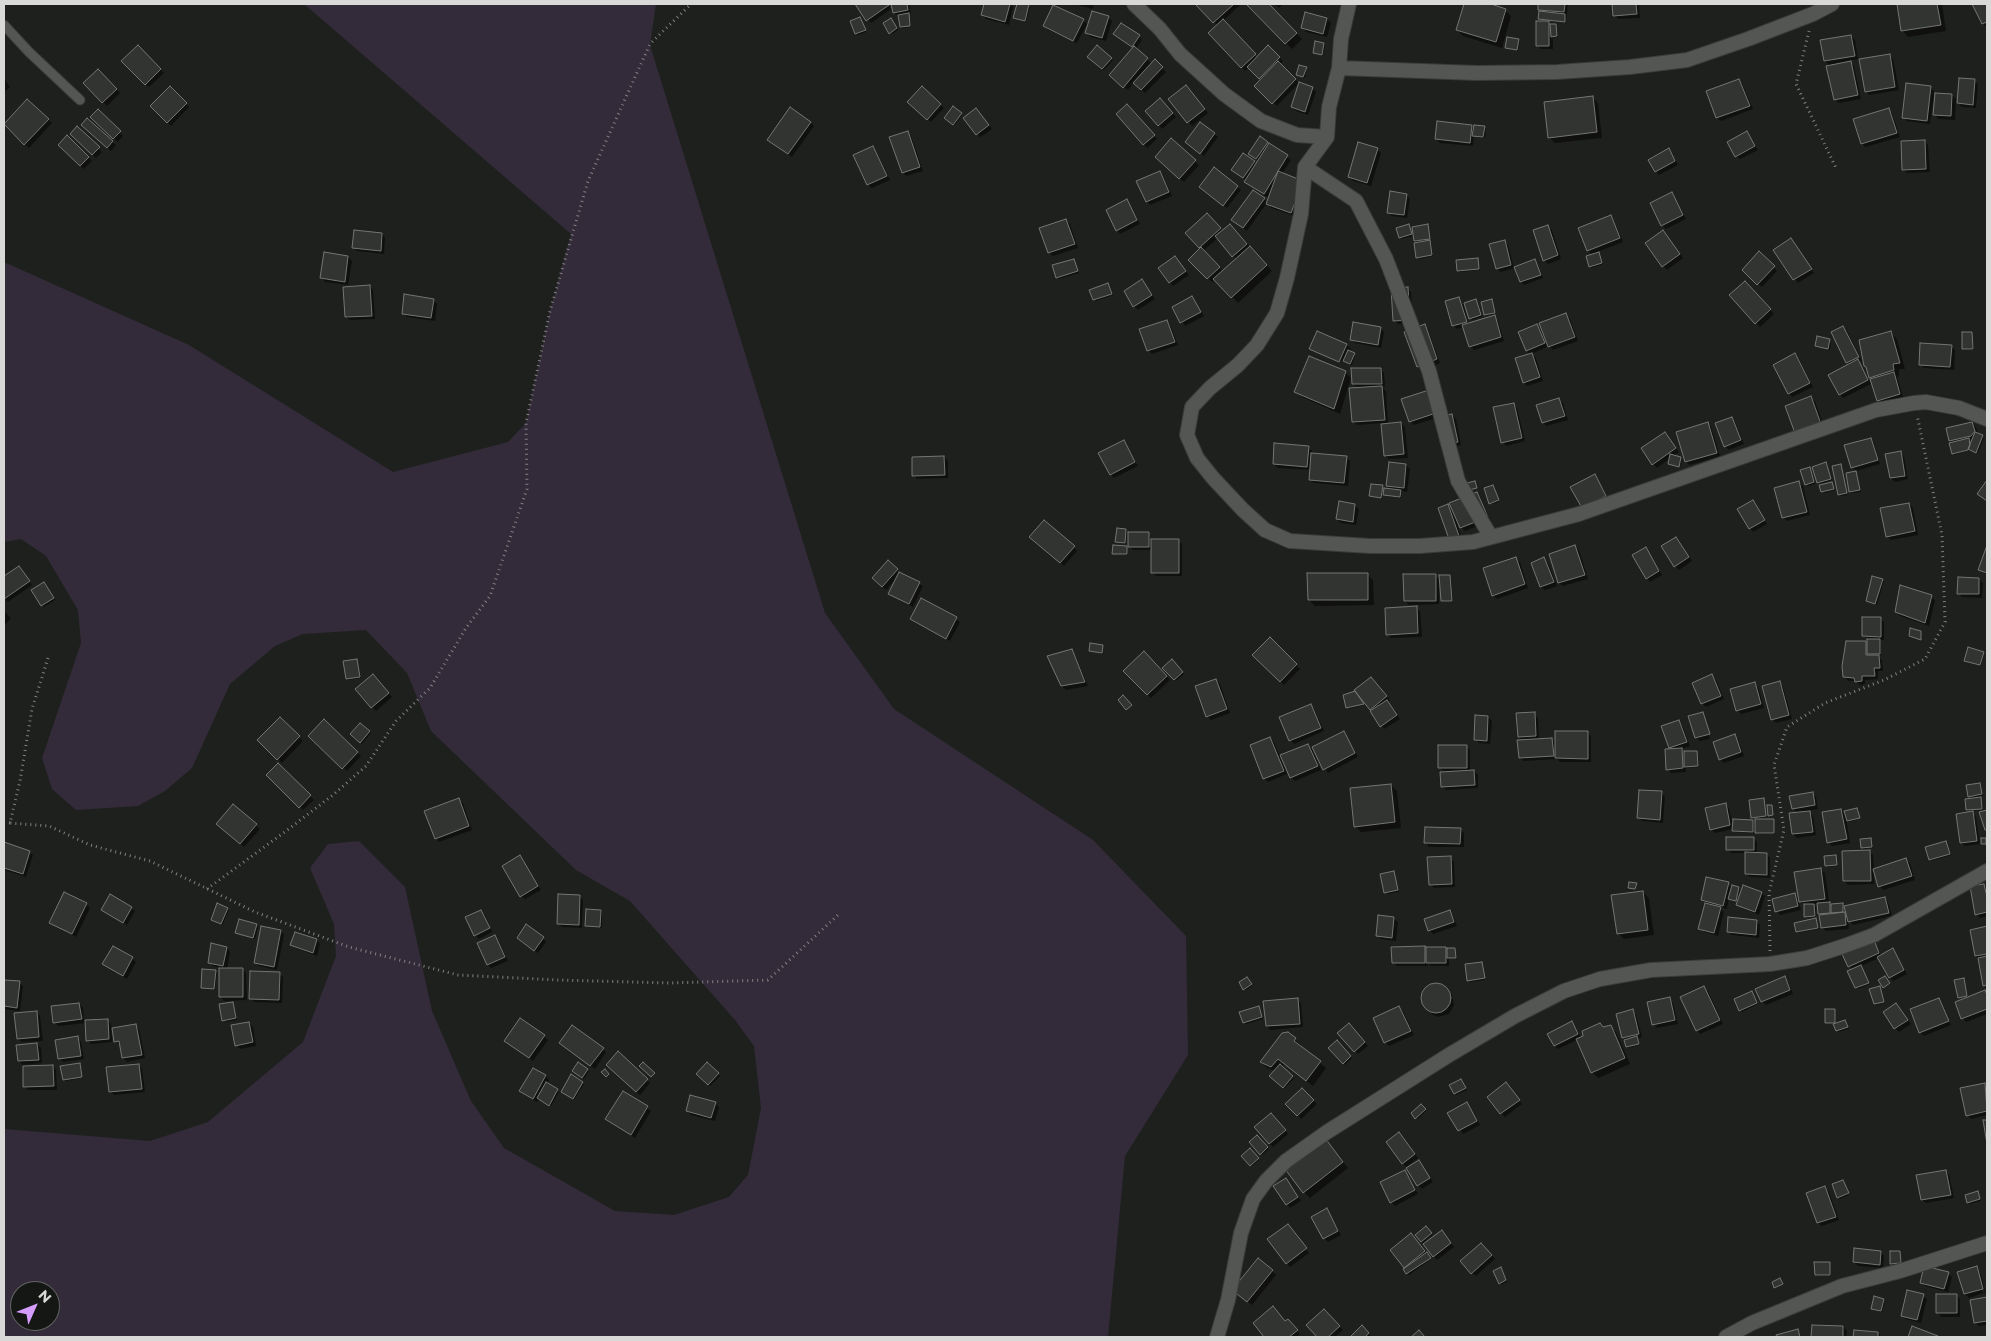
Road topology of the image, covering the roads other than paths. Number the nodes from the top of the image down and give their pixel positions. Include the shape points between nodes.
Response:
1 (1134, 4) edge
2 (1349, 4) edge
3 (1832, 4) edge
4 (4, 25) edge
5 (1338, 68) junction
6 (80, 100) dead end
7 (1327, 137) junction
8 (1305, 167) junction
9 (1987, 419) edge
10 (1491, 537) junction
11 (1987, 871) edge
12 (1987, 1244) edge
13 (1217, 1337) edge
14 (1726, 1337) edge

1 - 7 street via 1180,54 1261,122 1297,135
2 - 5 street via 1340,39
3 - 5 street via 1814,14 1687,60 1557,72
4 - 6 lane
5 - 7 street via 1329,107
7 - 8 street
8 - 10 street via 1356,201 1386,259 1429,371 1458,481
8 - 10 street via 1301,214 1277,313 1251,352 1192,407 1187,435 1197,458 1265,530 1290,541 1420,546 1473,542
9 - 10 street via 1959,408 1926,402 1876,410 1579,514
11 - 13 street via 1874,935 1807,958 1770,964 1651,970 1600,979 1564,991 1449,1055 1327,1132 1286,1161 1266,1180 1253,1199 1241,1233
12 - 14 street via 1842,1286 1766,1316

